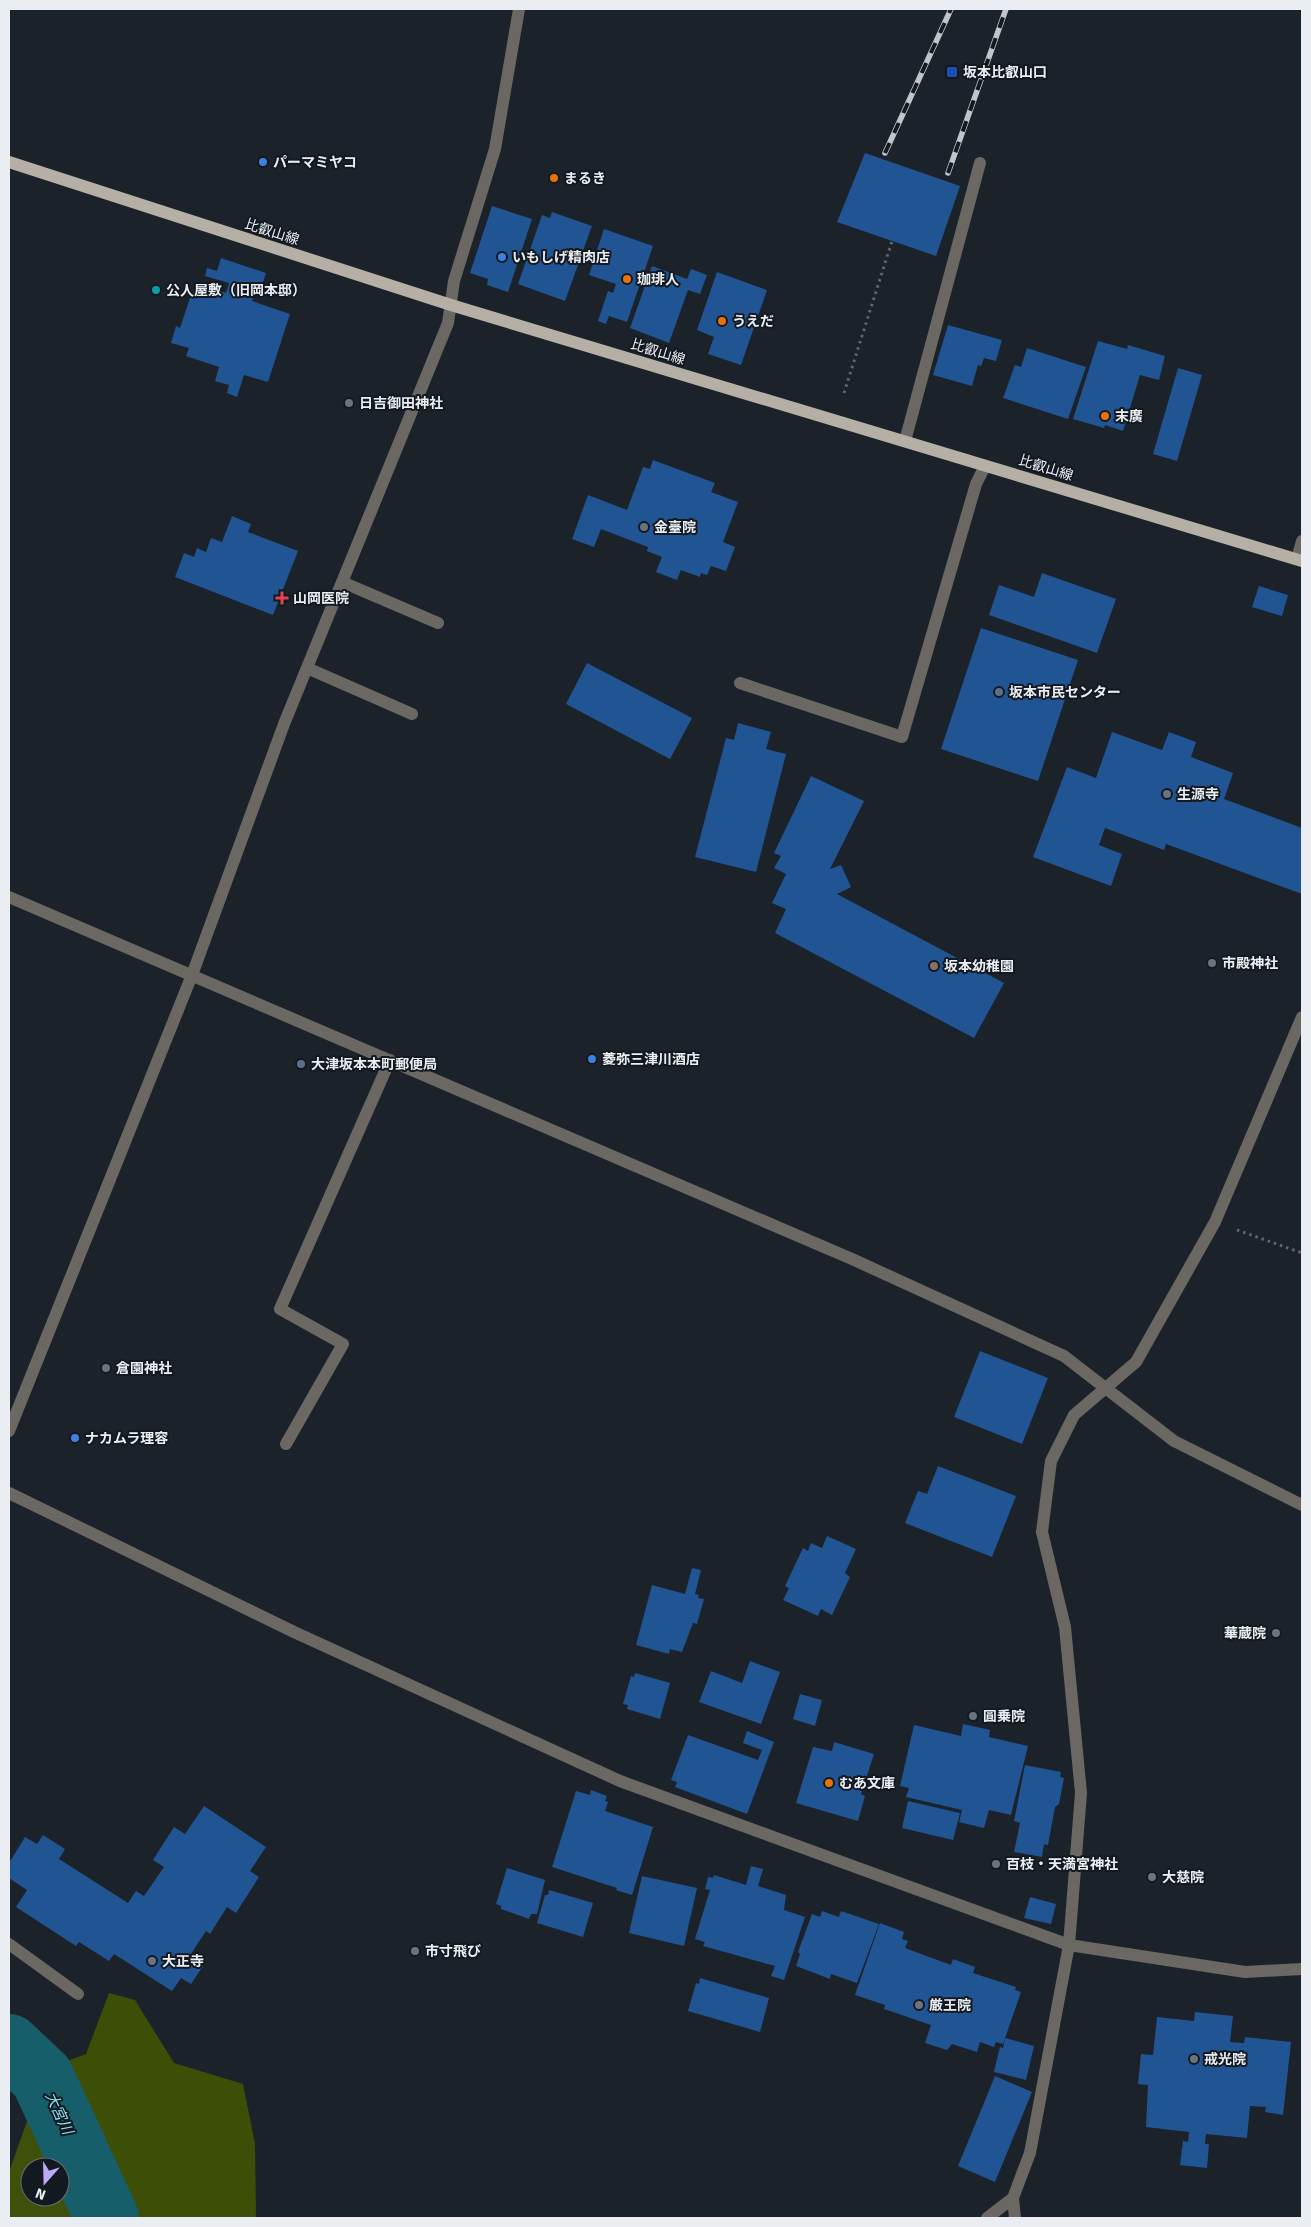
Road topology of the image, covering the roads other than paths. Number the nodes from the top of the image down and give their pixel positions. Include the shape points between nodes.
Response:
1 (519, 9) edge
2 (9, 162) edge
3 (980, 163) dead end
4 (451, 305) junction
5 (905, 442) junction
6 (985, 466) junction
7 (1302, 541) edge
8 (1300, 560) edge
9 (342, 582) junction
10 (438, 623) dead end
11 (307, 668) junction
12 (740, 683) dead end
13 (412, 714) dead end
14 (9, 897) edge
15 (192, 976) junction
16 (1302, 1017) edge
17 (390, 1060) junction
18 (1104, 1389) junction
19 (9, 1431) edge
20 (286, 1444) dead end
21 (9, 1493) edge
22 (1302, 1504) edge
23 (9, 1944) edge
24 (1069, 1945) junction
25 (1302, 1969) edge
26 (78, 1994) dead end
27 (1013, 2198) junction
28 (987, 2218) edge
29 (1015, 2218) edge

1 - 4 street via 495,149 454,280
2 - 4 main road, 比叡山線
3 - 5 street
4 - 5 main road, 比叡山線
4 - 9 street via 448,322
5 - 6 main road, 比叡山線
6 - 8 main road, 比叡山線
6 - 12 street via 976,484 902,737
7 - 8 street
9 - 10 street
9 - 11 street
11 - 13 street
11 - 15 street
14 - 15 street
15 - 17 street
15 - 19 street
16 - 18 street via 1215,1222 1136,1362
17 - 18 street via 843,1255 1064,1356
17 - 20 street via 280,1309 343,1344
18 - 22 street via 1174,1441
18 - 24 street via 1074,1415 1051,1461 1042,1532 1065,1627 1081,1793
21 - 24 street via 294,1632 620,1780
23 - 26 street
24 - 25 street via 1244,1972
24 - 27 street via 1030,2153
27 - 28 street
27 - 29 street

